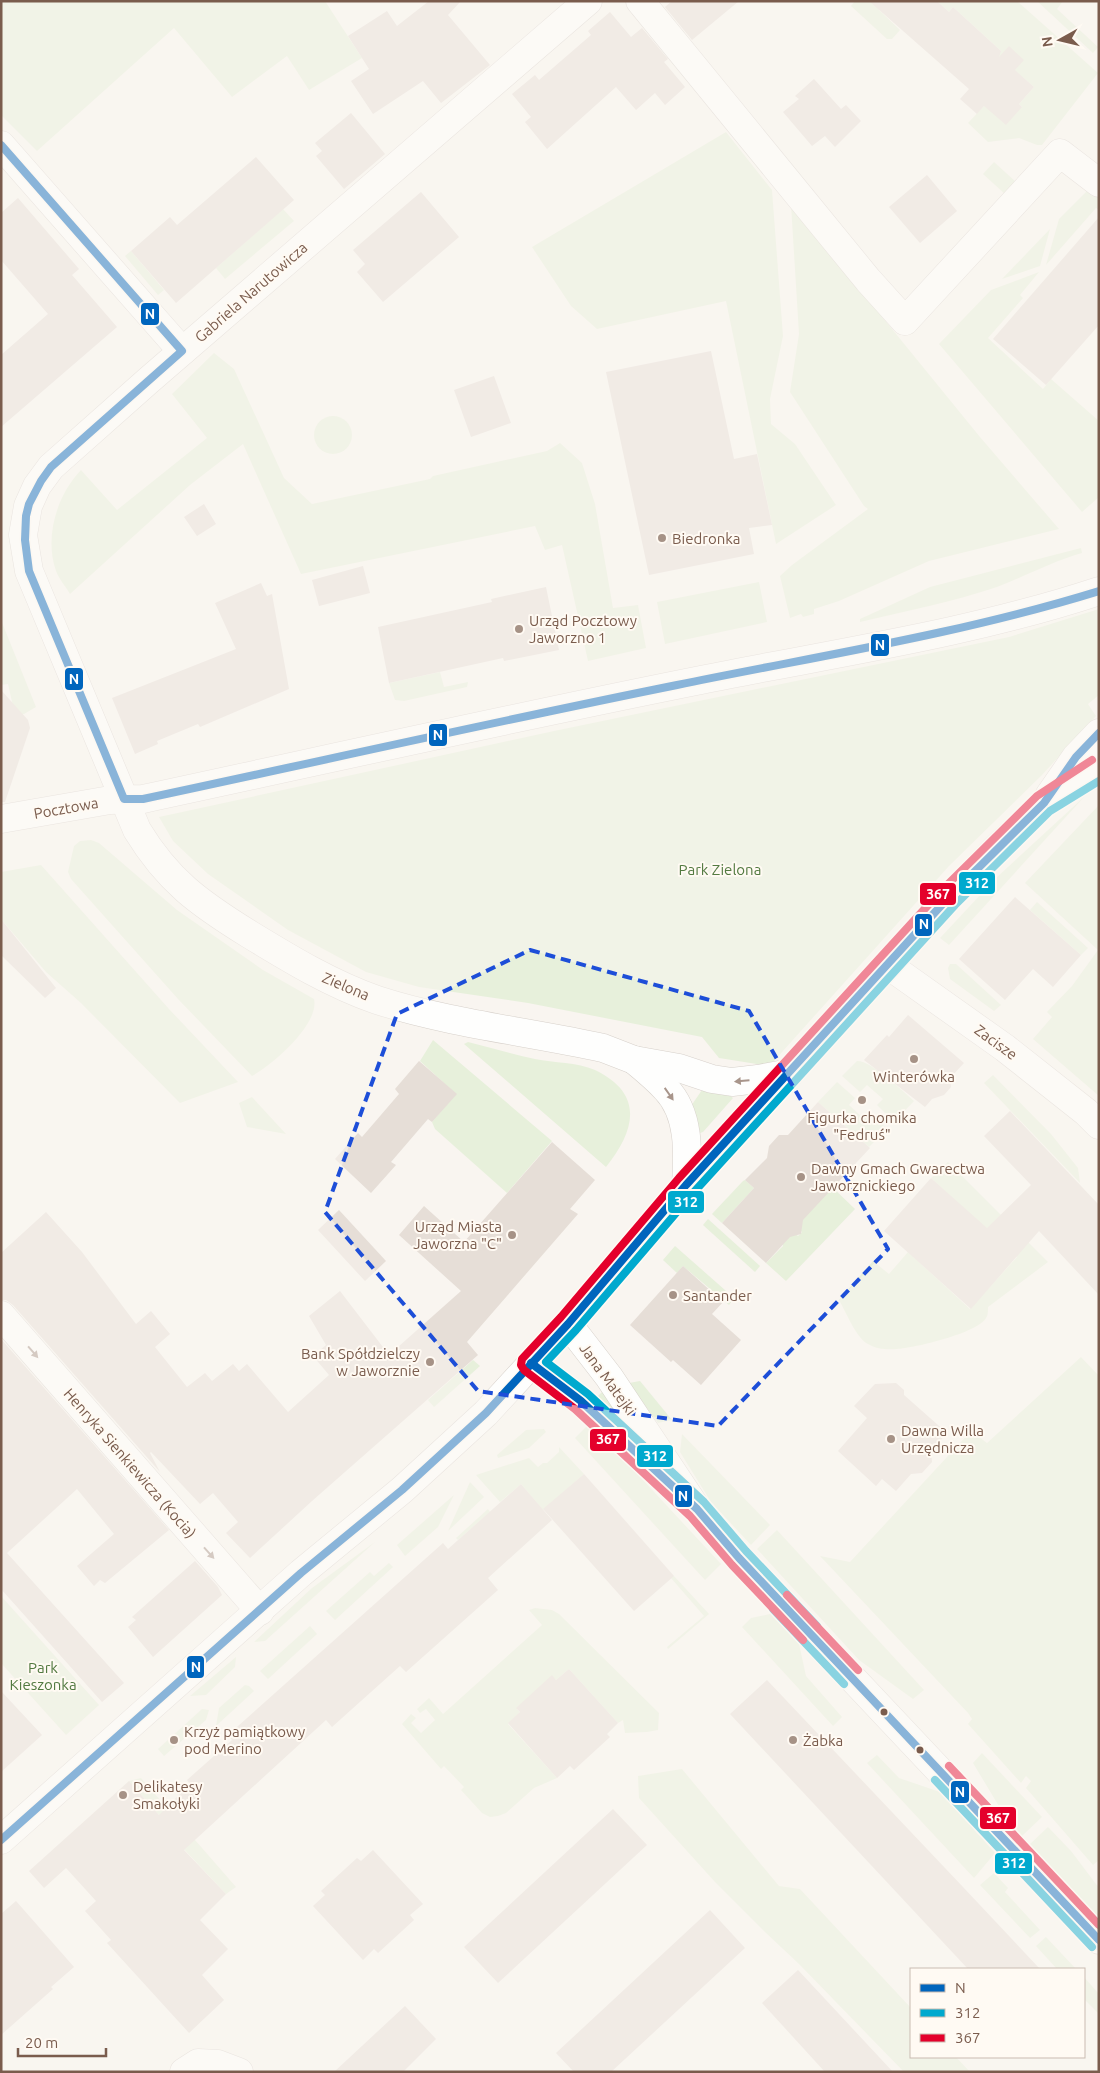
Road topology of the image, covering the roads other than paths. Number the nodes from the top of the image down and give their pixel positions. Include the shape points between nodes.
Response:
1 (588, 1) edge
2 (640, 1) edge
3 (1, 145) edge
4 (1099, 183) edge
5 (182, 351) junction
6 (1099, 591) edge
7 (1099, 733) edge
8 (1099, 768) edge
9 (117, 799) junction
10 (1044, 803) junction
11 (1, 820) edge
12 (888, 965) junction
13 (634, 1060) junction
14 (790, 1073) junction
15 (1099, 1125) edge
16 (686, 1185) junction
17 (1, 1315) edge
18 (568, 1324) junction
19 (531, 1363) junction
20 (697, 1509) junction
21 (260, 1610) junction
22 (1, 1840) edge
23 (1099, 1940) edge
24 (184, 2072) edge
25 (240, 2072) edge

1 - 5 street, Gabriela Narutowicza
2 - 4 street via 861,272 905,321 1060,153
3 - 5 street
5 - 9 street, Gabriela Narutowicza via 51,467 28,506 24,535 29,570
6 - 9 street, Pocztowa via 1019,616 838,655 698,680 143,799
7 - 10 street via 1076,756
8 - 10 street
9 - 11 street, Pocztowa
9 - 13 street, Zielona via 149,850 193,898 318,974 349,989 405,1008 603,1048
10 - 12 street via 999,846
12 - 14 street
12 - 15 street, Zacisze via 1005,1048
14 -> 13 street, Zielona via 732,1082
13 -> 16 street, Zielona via 668,1090 680,1112 686,1135
14 - 16 street
16 - 18 street
17 -> 21 street, Henryka Sienkiewicza (Kocia)
18 - 19 street
18 - 20 street, Jana Matejki
19 - 20 street, Jana Matejki via 581,1401
19 - 21 street via 486,1413 402,1490
20 - 23 street, Jana Matejki via 739,1558
21 - 22 street
24 - 25 street via 198,2063 218,2064

